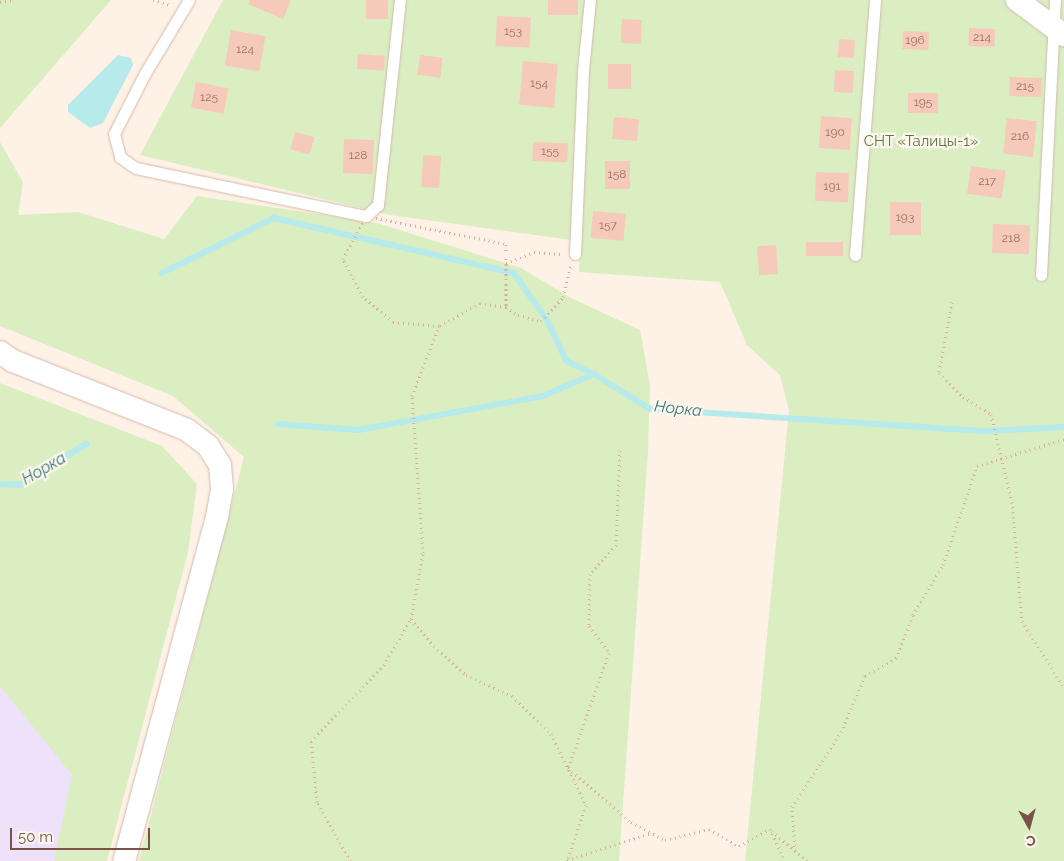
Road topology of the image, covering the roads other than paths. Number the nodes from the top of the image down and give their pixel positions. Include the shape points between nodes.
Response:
1 (189, 0) edge
2 (400, 0) edge
3 (590, 0) edge
4 (875, 0) edge
5 (1017, 0) edge
6 (1055, 0) edge
7 (1059, 31) edge
8 (575, 254) road end
9 (855, 255) dead end
10 (1041, 274) dead end
11 (0, 352) edge
12 (124, 861) edge

1 - 2 lane via 144,74 114,134 120,157 136,168 366,216 378,205
3 - 8 lane via 583,70
4 - 9 lane
5 - 7 street
6 - 7 lane
7 - 10 lane
11 - 12 street via 13,361 187,430 208,446 220,465 222,489 217,517

